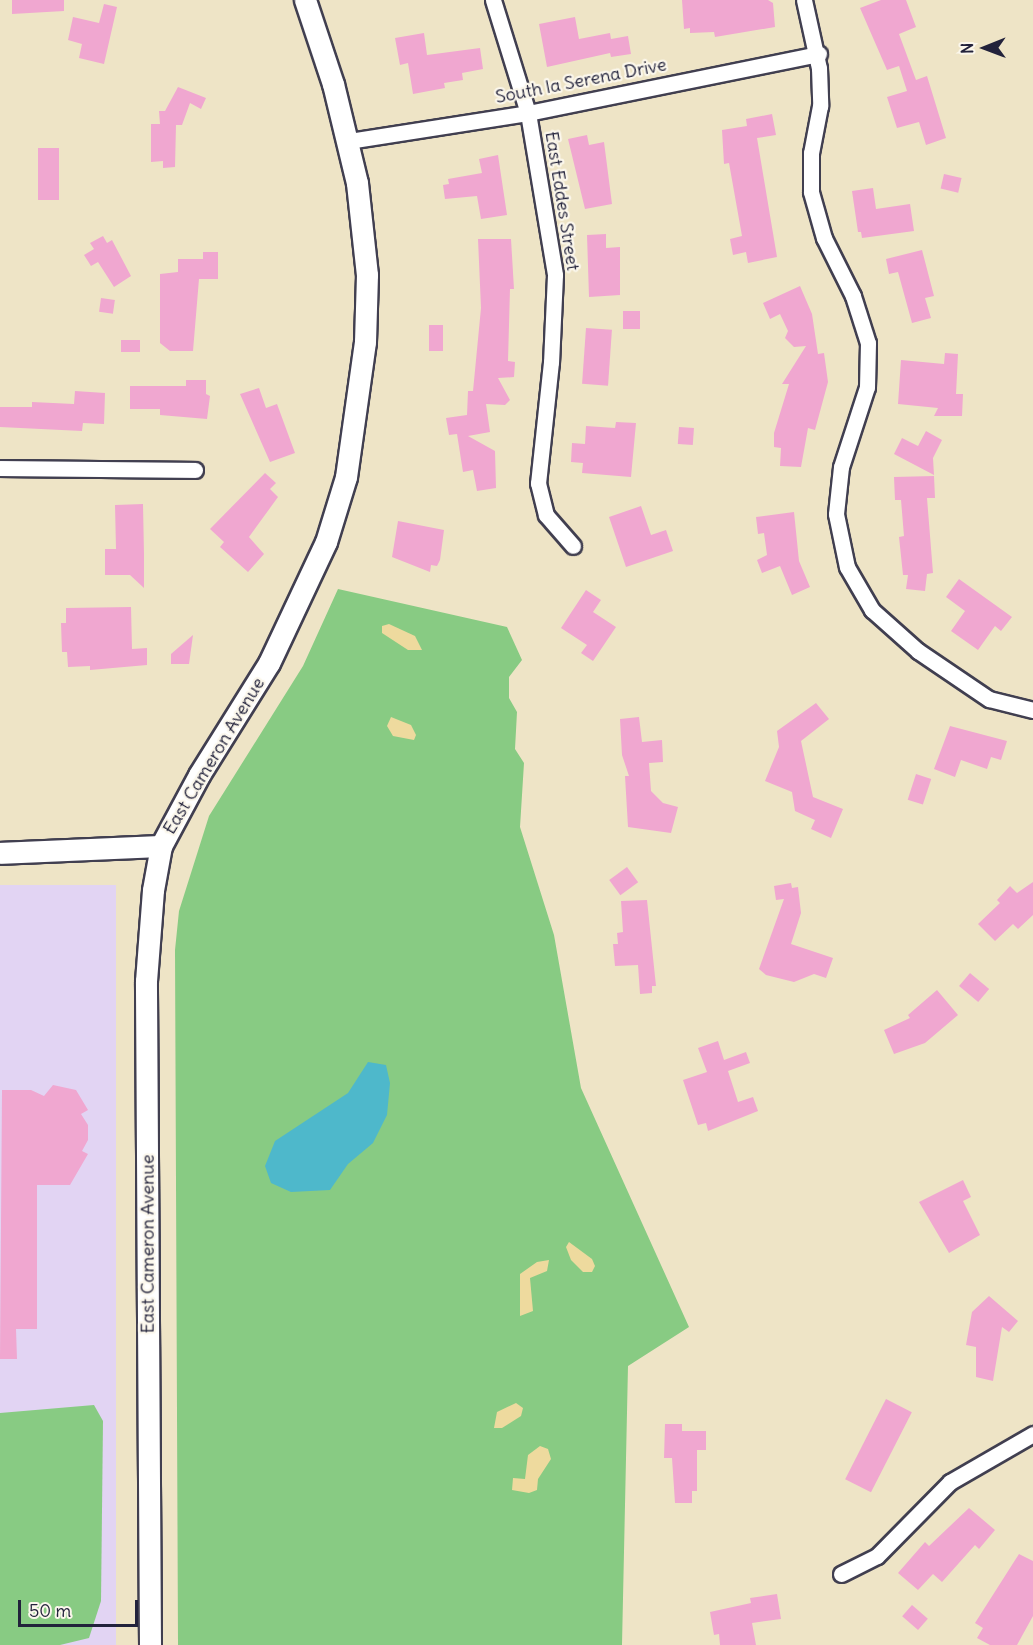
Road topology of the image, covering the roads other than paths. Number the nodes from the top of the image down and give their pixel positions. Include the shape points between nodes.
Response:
1 (304, 0) edge
2 (493, 0) edge
3 (804, 0) edge
4 (819, 54) junction
5 (528, 113) junction
6 (349, 141) junction
7 (0, 468) edge
8 (195, 470) dead end
9 (573, 546) dead end
10 (1033, 711) edge
11 (161, 846) junction
12 (0, 852) edge
13 (1033, 1434) edge
14 (841, 1574) dead end
15 (150, 1645) edge

1 - 6 main road, East Cameron Avenue
2 - 5 street, East Eddes Street
3 - 4 street
4 - 5 street, South la Serena Drive
4 - 10 street via 820,106 811,153 811,192 824,238 853,296 868,343 867,387 841,467 836,514 847,567 872,610 918,651 989,699
5 - 6 street, South la Serena Drive
5 - 9 street, East Eddes Street via 555,275 551,362 538,483 546,515
6 - 11 main road, East Cameron Avenue via 367,275 360,398 346,477 326,542 300,604
7 - 8 street
11 - 12 main road
11 - 15 main road, East Cameron Avenue via 149,914 146,981
13 - 14 street via 950,1482 877,1556

